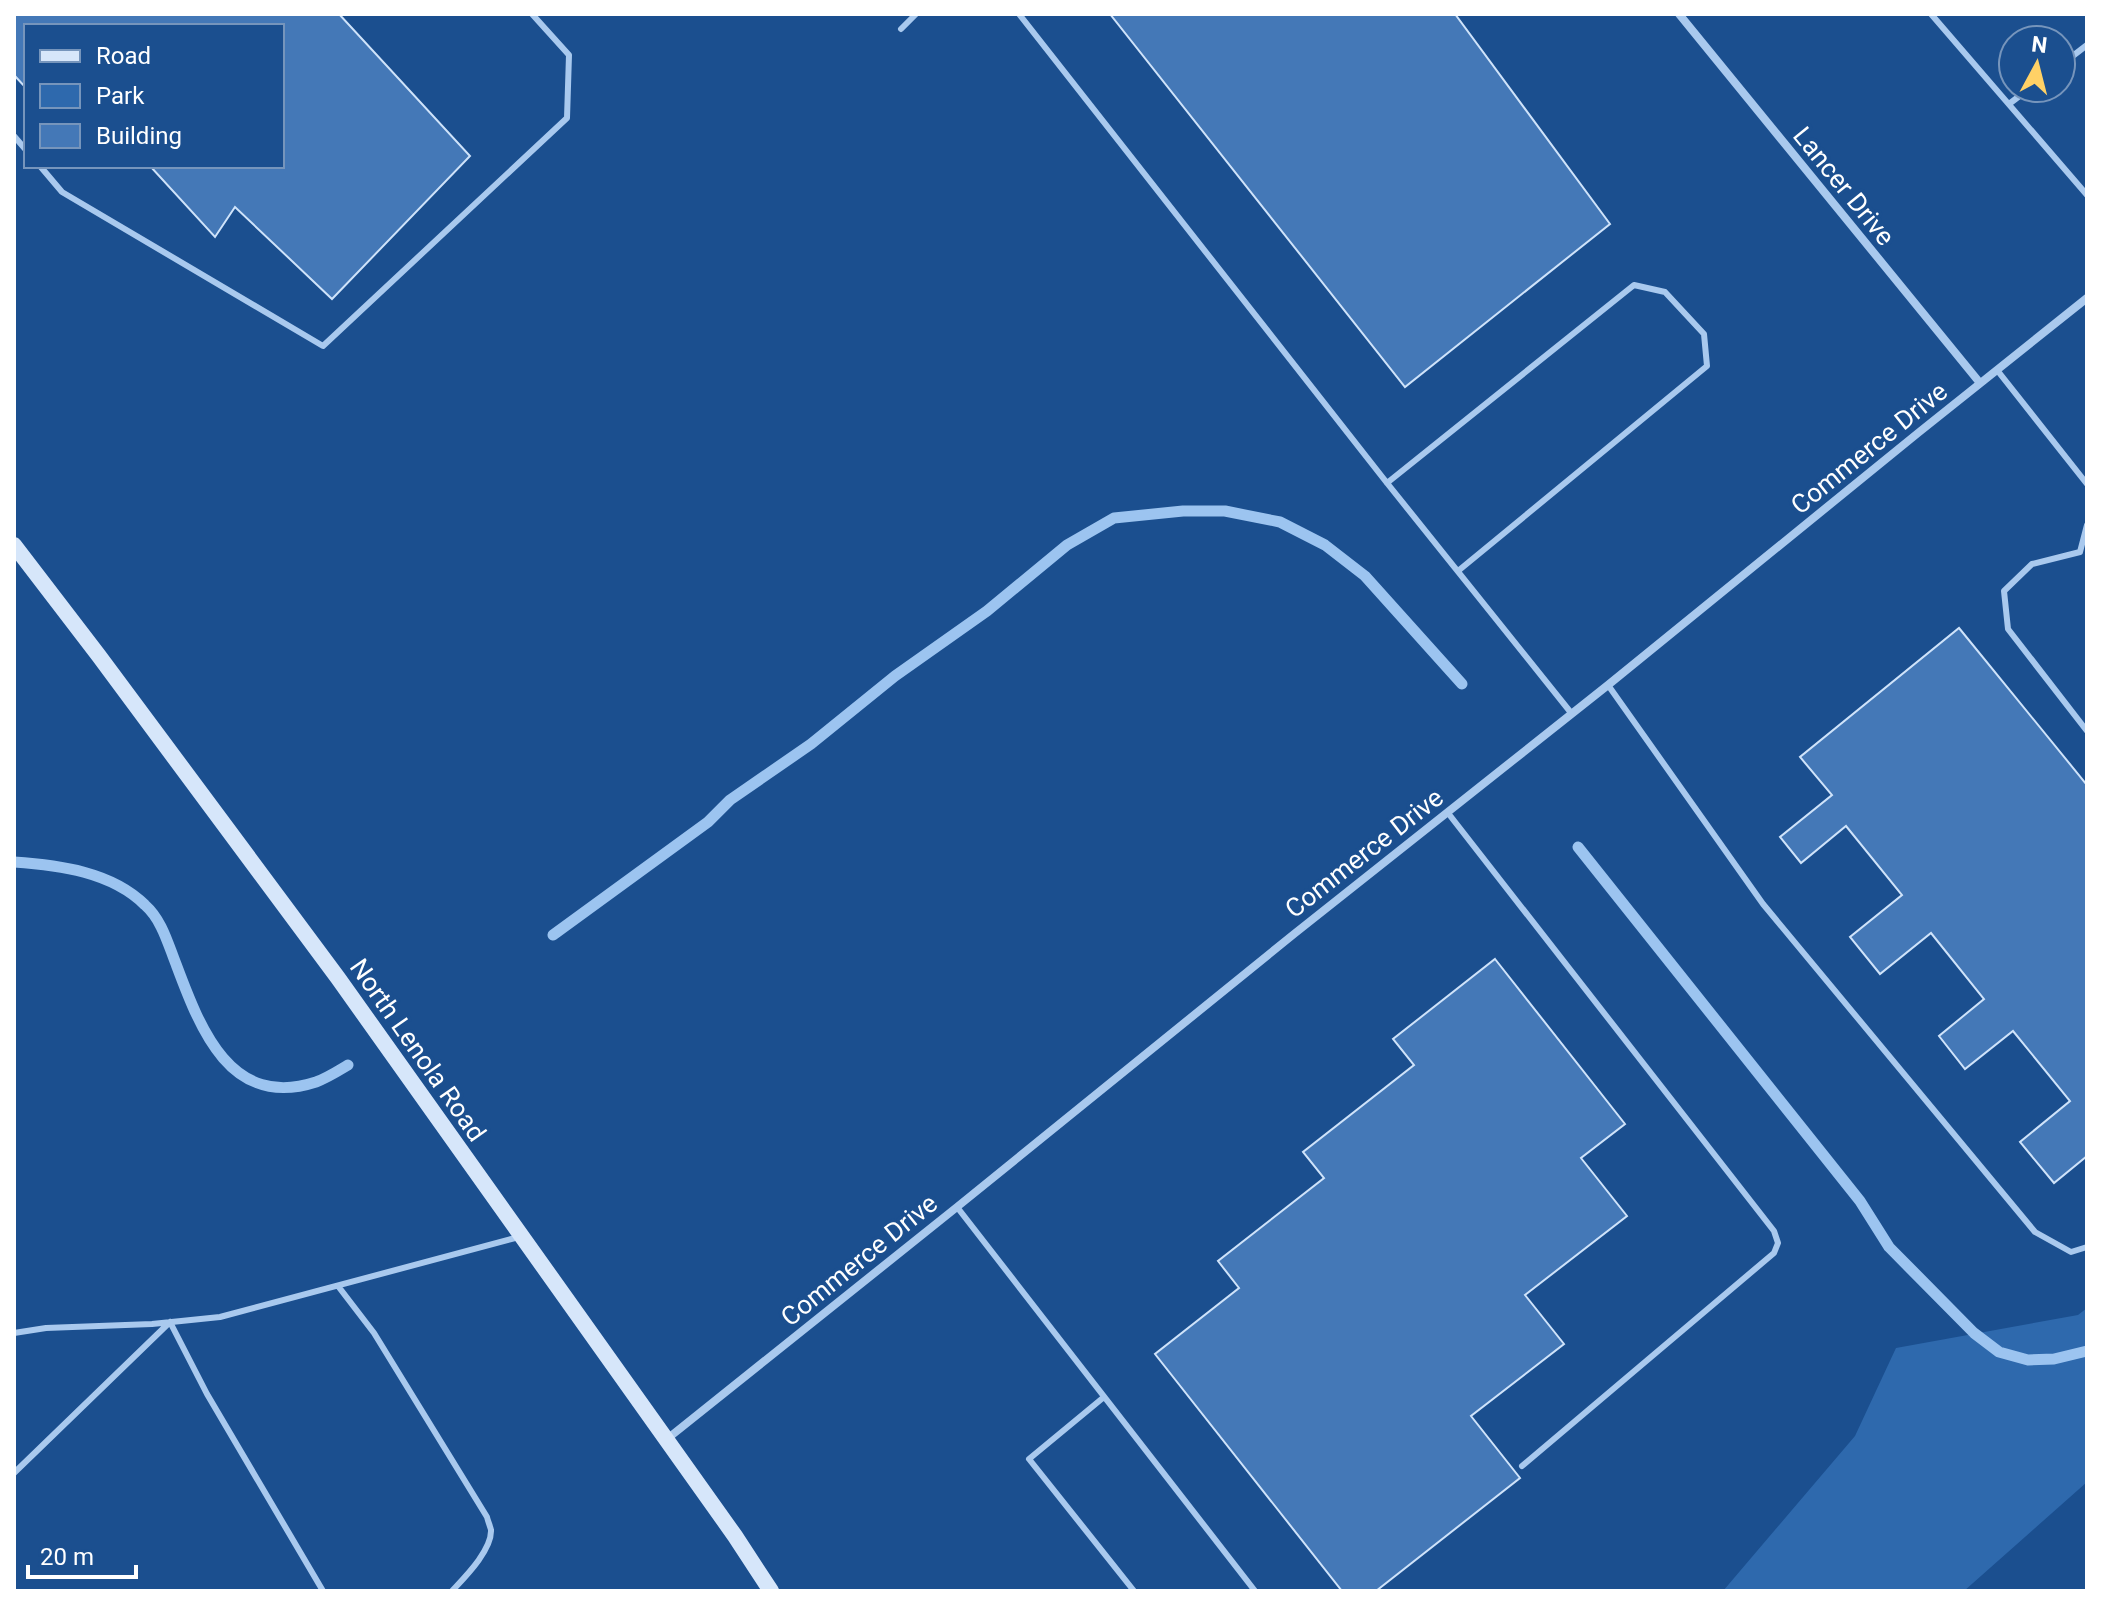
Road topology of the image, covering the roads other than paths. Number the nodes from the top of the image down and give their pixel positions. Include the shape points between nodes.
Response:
1 (532, 14) edge
2 (916, 14) edge
3 (1019, 14) edge
4 (1679, 14) edge
5 (1931, 14) edge
6 (901, 29) dead end
7 (1997, 90) edge
8 (2009, 104) edge
9 (42, 168) edge
10 (2087, 195) edge
11 (2087, 298) edge
12 (1997, 370) junction
13 (1980, 383) junction
14 (1387, 483) junction
15 (2087, 484) edge
16 (2087, 525) edge
17 (14, 545) edge
18 (2080, 552) junction
19 (2087, 561) edge
20 (1458, 571) junction
21 (1608, 685) junction
22 (1572, 714) junction
23 (2087, 731) edge
24 (1448, 813) junction
25 (957, 1207) junction
26 (521, 1237) junction
27 (2087, 1247) edge
28 (338, 1286) junction
29 (170, 1322) junction
30 (14, 1333) edge
31 (1104, 1397) junction
32 (666, 1440) junction
33 (1522, 1466) dead end
34 (14, 1473) edge
35 (323, 1591) edge
36 (452, 1591) edge
37 (771, 1591) edge
38 (1134, 1591) edge
39 (1255, 1591) edge

1 - 9 lane via 569,55 567,118 323,346 62,192
2 - 6 lane
3 - 14 lane
4 - 13 street, Lancer Drive
5 - 7 lane
8 - 10 lane
11 - 12 street, Commerce Drive
12 - 13 street, Commerce Drive
12 - 15 lane
13 - 21 street, Commerce Drive
14 - 20 lane
14 - 20 lane via 1634,285 1665,292 1704,334 1707,366
16 - 18 lane
17 - 26 main road, North Lenola Road via 287,908
18 - 19 lane
18 - 23 lane via 2032,564 2004,591 2008,629
20 - 22 lane
21 - 22 street, Commerce Drive
21 - 27 lane via 1763,904 2035,1232 2071,1252
22 - 24 street, Commerce Drive
24 - 25 street, Commerce Drive
24 - 33 lane via 1774,1231 1778,1243 1774,1253
25 - 31 lane
25 - 32 street, Commerce Drive
26 - 28 lane
26 - 32 main road, North Lenola Road
28 - 29 lane via 220,1317
28 - 36 lane via 401,1374 487,1517 488,1544
29 - 30 lane
29 - 34 lane
29 - 35 lane
31 - 38 lane via 1029,1459
31 - 39 lane
32 - 37 main road, North Lenola Road

